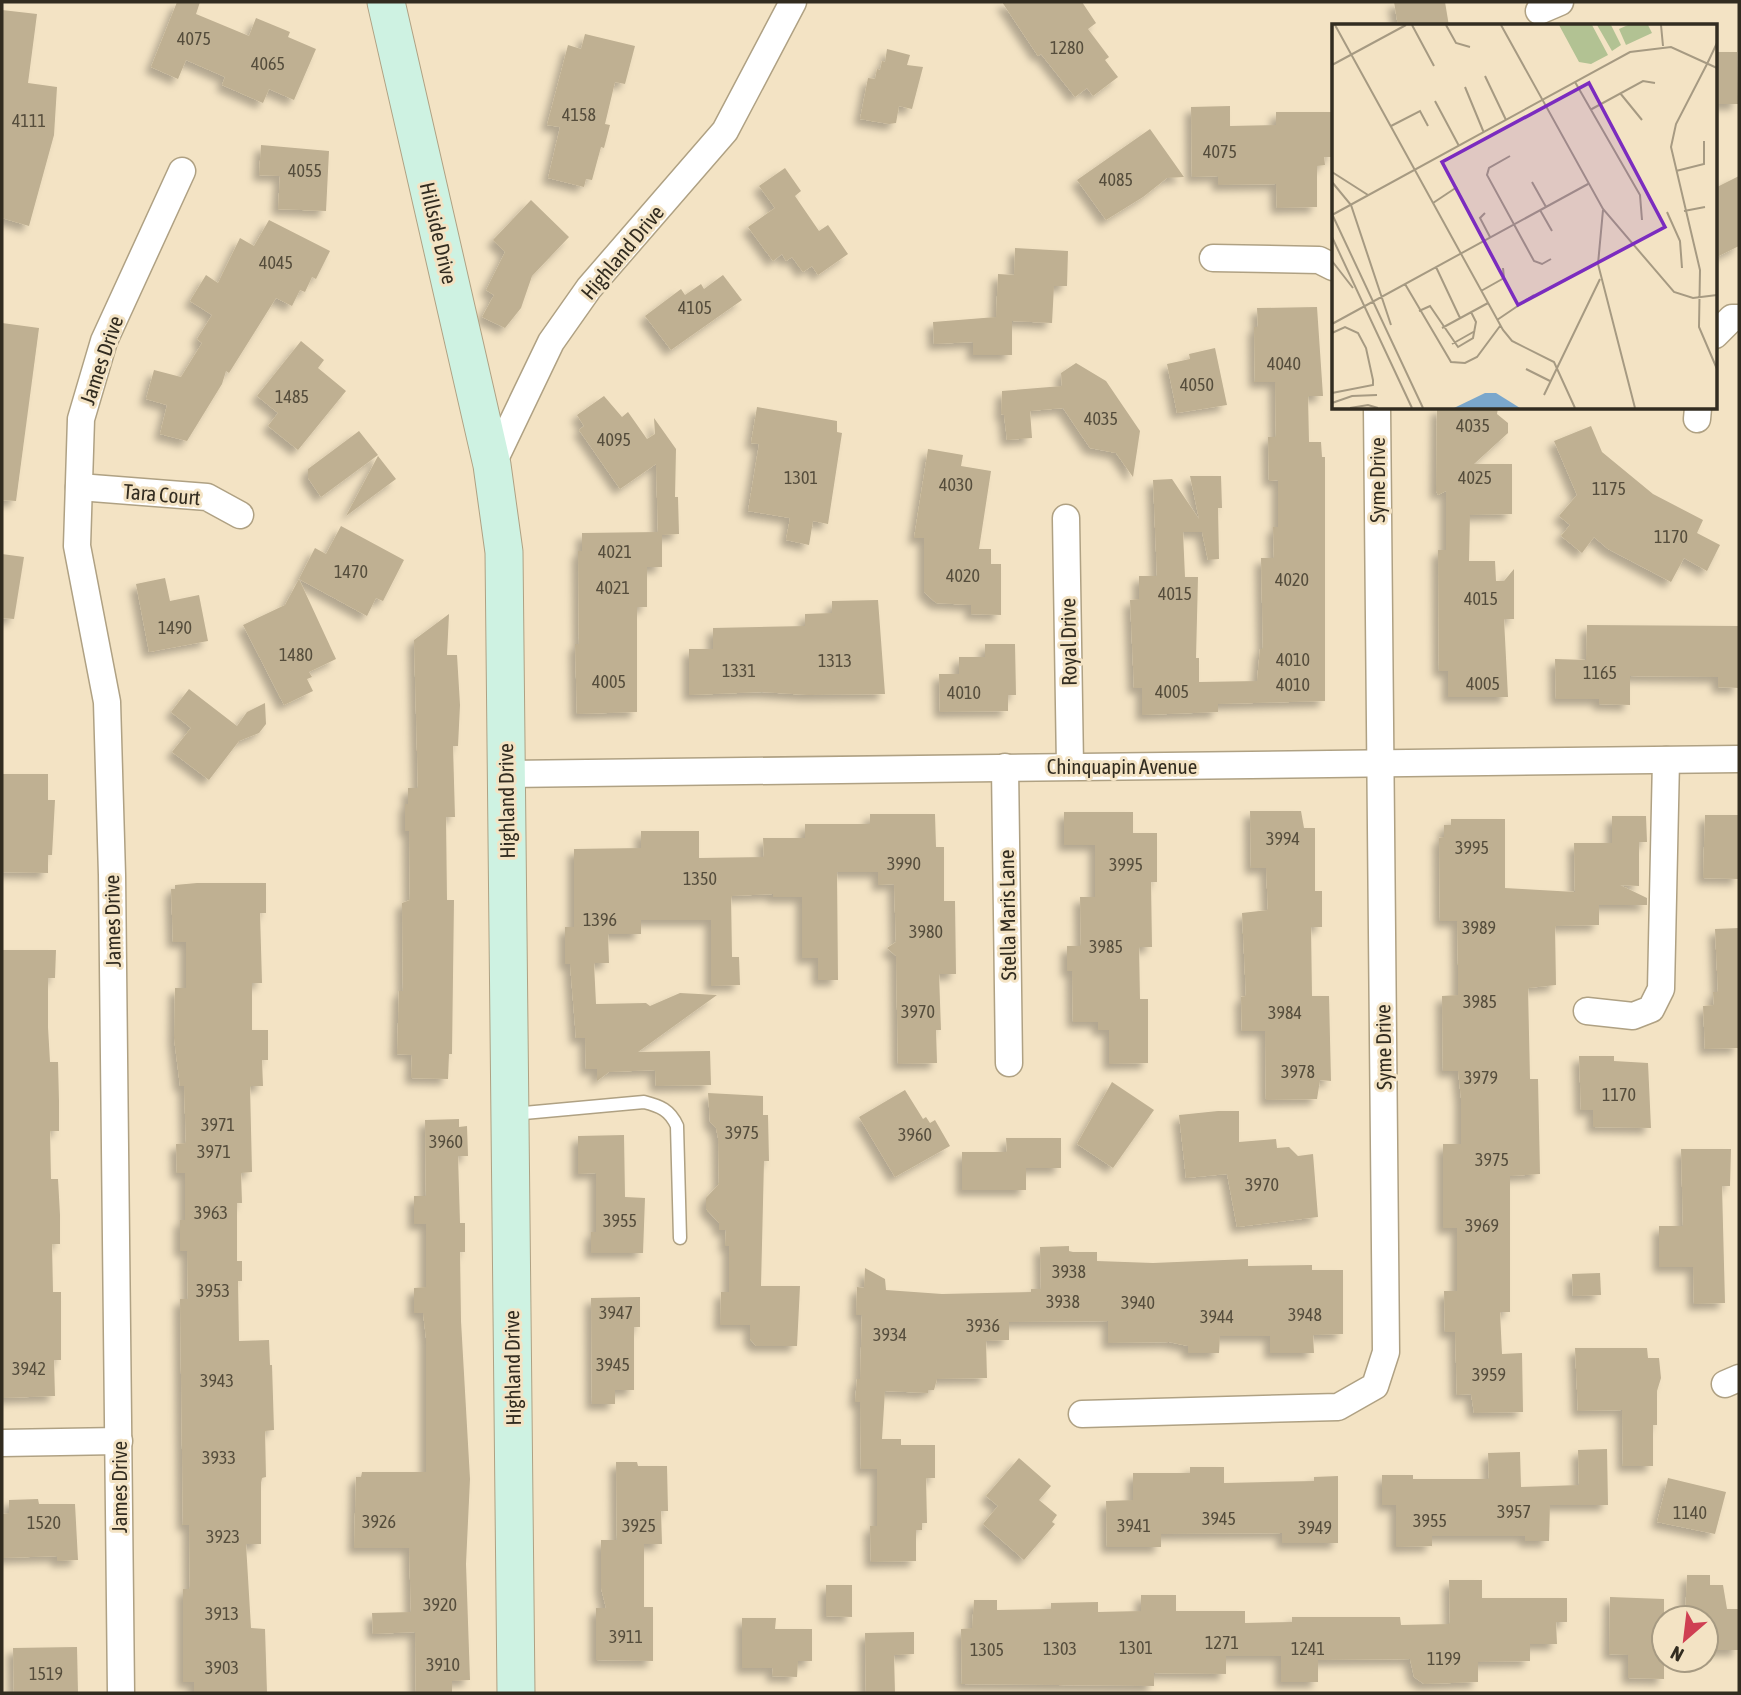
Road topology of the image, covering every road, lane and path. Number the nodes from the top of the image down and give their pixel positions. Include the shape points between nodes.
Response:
1 (386, 2) edge
2 (793, 2) edge
3 (182, 171) dead end
4 (1213, 258) dead end
5 (1332, 266) edge
6 (1739, 318) edge
7 (1716, 334) edge
8 (1377, 410) edge
9 (492, 465) junction
10 (79, 487) junction
11 (240, 515) dead end
12 (1066, 518) dead end
13 (1666, 760) junction
14 (1739, 760) edge
15 (1379, 764) junction
16 (1070, 766) junction
17 (1005, 767) junction
18 (505, 775) junction
19 (1587, 1011) dead end
20 (1009, 1063) dead end
21 (509, 1114) junction
22 (680, 1238) dead end
23 (1082, 1414) dead end
24 (119, 1441) junction
25 (2, 1443) edge
26 (121, 1693) edge
27 (516, 1693) edge

1 - 9 street, Hillside Drive
2 - 9 street, Highland Drive via 725,131 589,288 551,342
3 - 10 street, James Drive via 104,341 80,419
4 - 5 street via 1319,260
6 - 7 street via 1732,318
8 - 15 street, Syme Drive
9 - 18 street, Highland Drive via 504,552
10 - 11 street, Tara Court via 207,497
10 - 24 street, James Drive via 77,546 107,702
12 - 16 street, Royal Drive
13 - 14 street, Chinquapin Avenue
13 - 15 street, Chinquapin Avenue
13 - 19 street via 1661,989 1651,1009 1633,1016
15 - 16 street, Chinquapin Avenue
15 - 23 street, Syme Drive via 1386,1352 1375,1387 1338,1407
16 - 17 street, Chinquapin Avenue
17 - 18 street, Chinquapin Avenue
17 - 20 street, Stella Maris Lane
18 - 21 street, Highland Drive
21 - 22 lane via 644,1102 662,1107 677,1126
21 - 27 street, Highland Drive
24 - 25 street
24 - 26 street, James Drive

